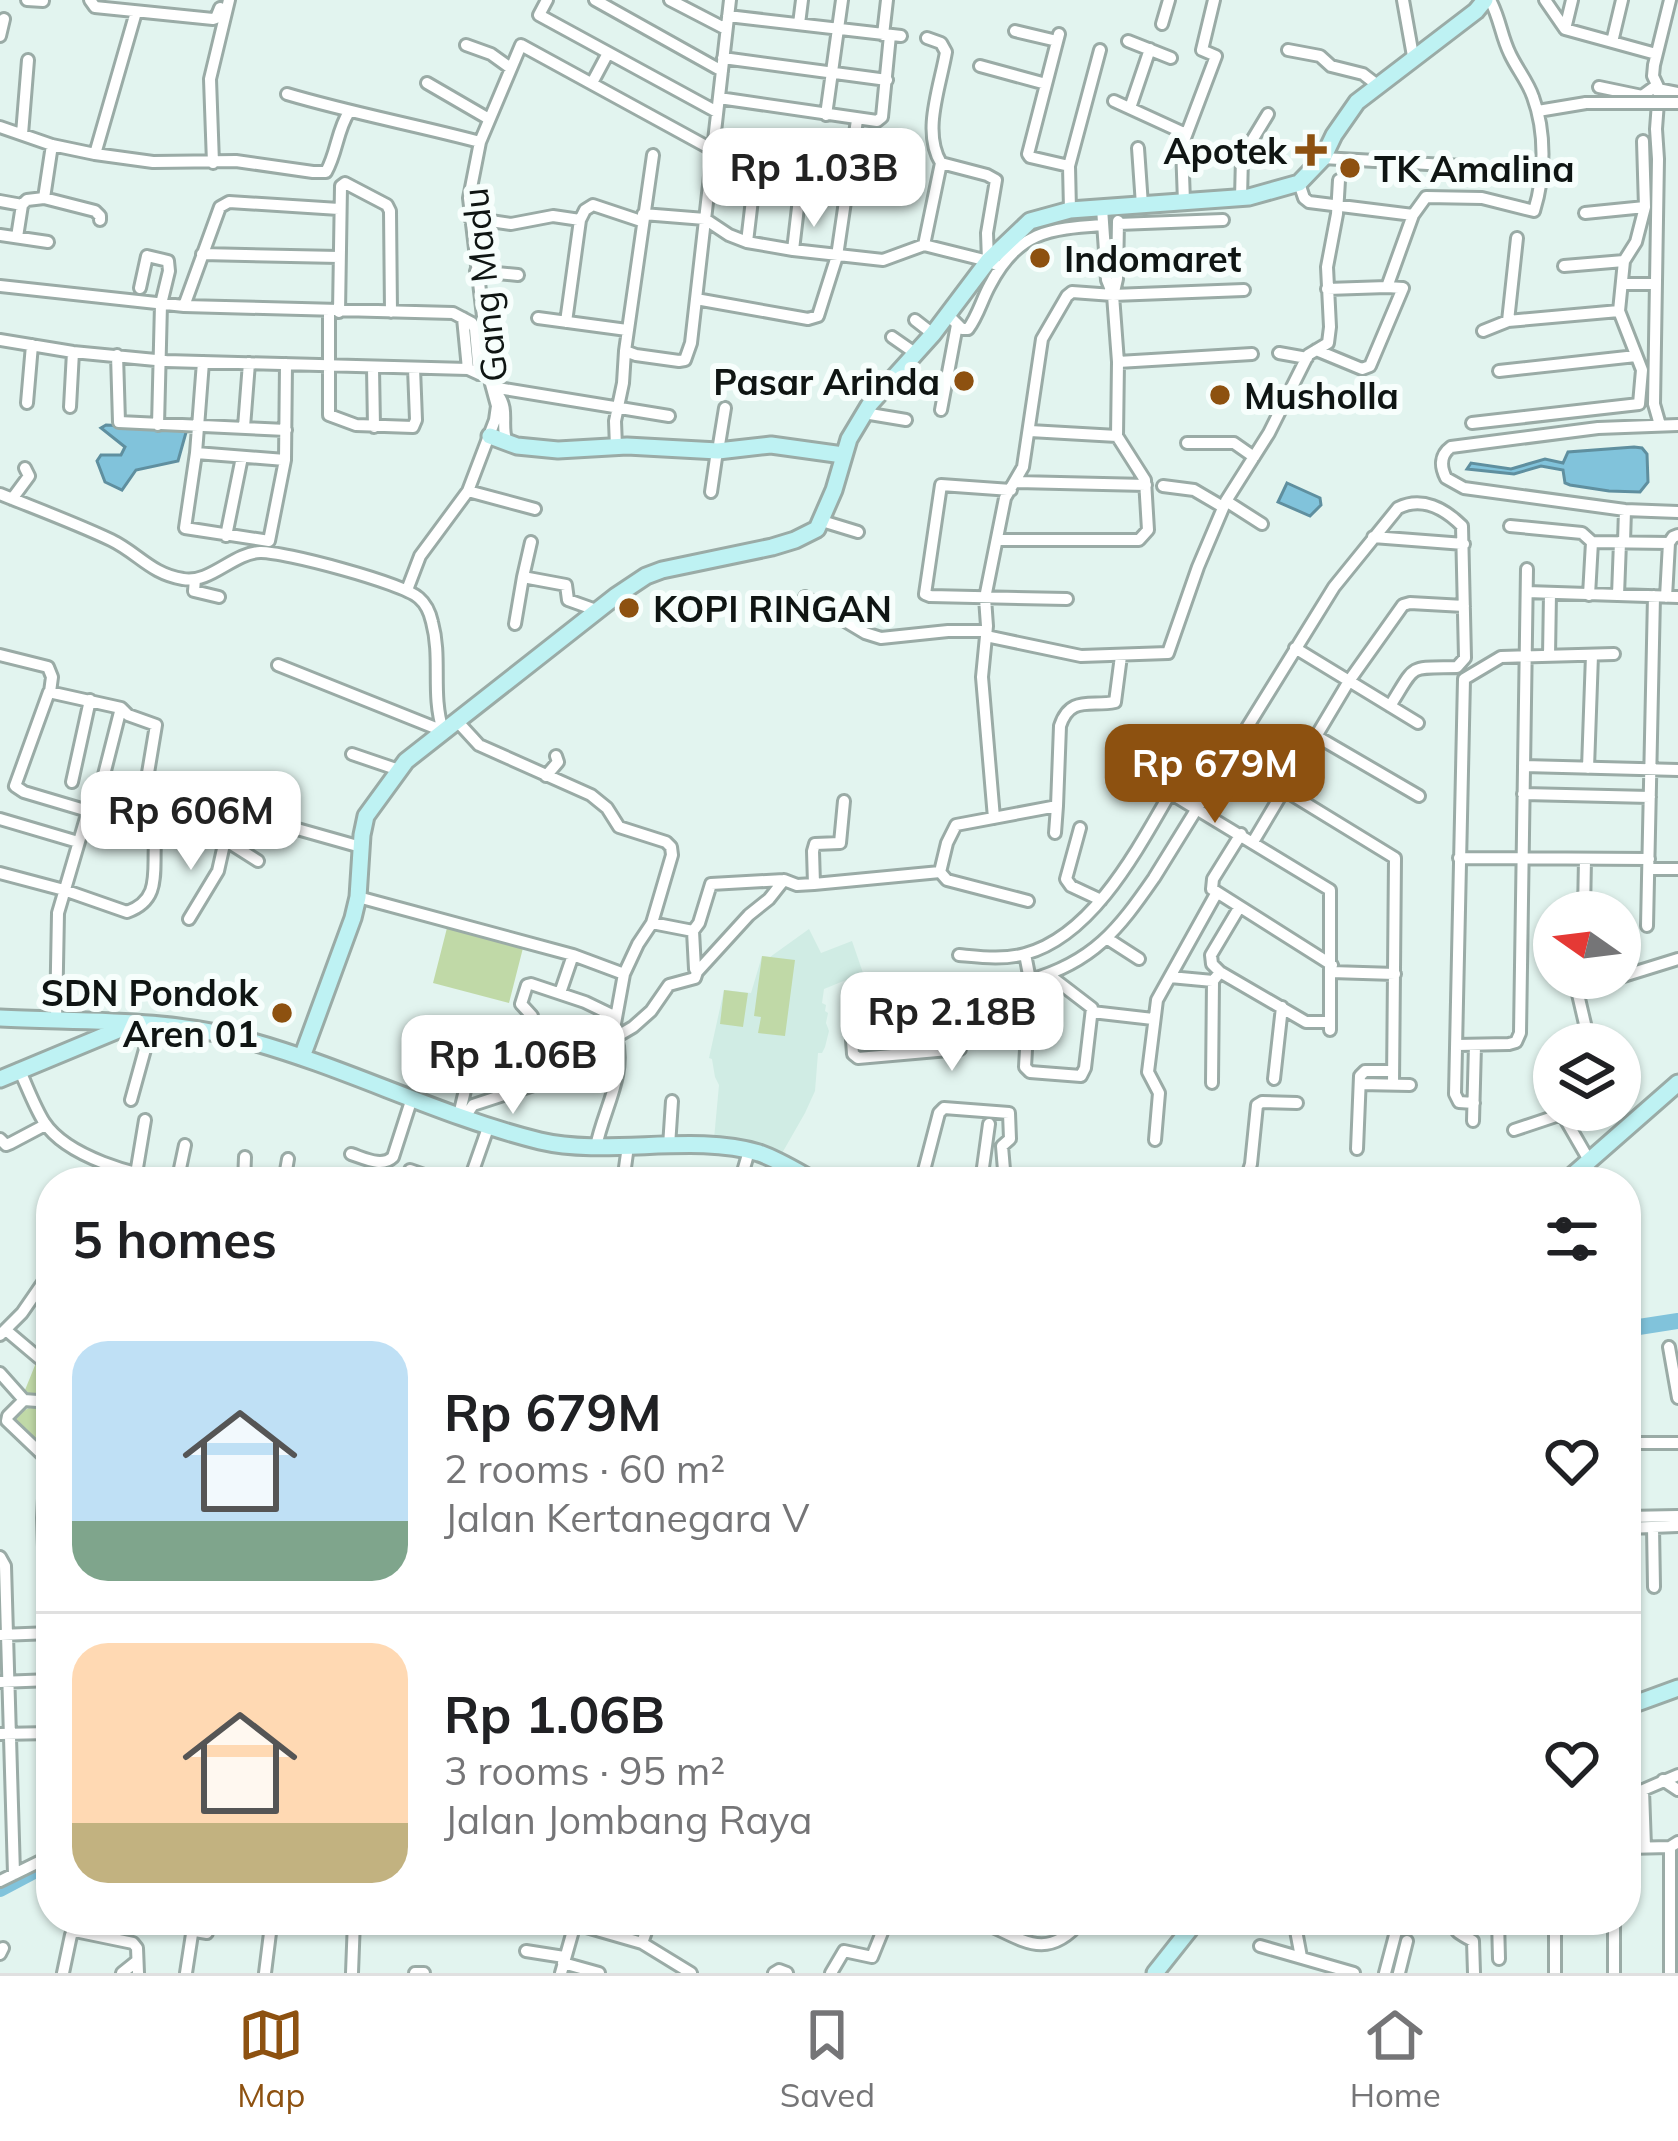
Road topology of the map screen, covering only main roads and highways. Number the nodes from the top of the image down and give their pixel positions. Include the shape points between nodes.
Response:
1 (1488, 0) edge
2 (498, 438) road end
3 (843, 455) junction
4 (0, 1018) edge
5 (78, 1021) junction
6 (144, 1024) junction
7 (81, 1046) junction
8 (302, 1057) junction
9 (0, 1078) edge
10 (1678, 1083) edge
11 (788, 1167) edge
12 (1584, 1167) edge
13 (1678, 1688) edge
14 (1641, 1702) edge
15 (1184, 1935) edge
16 (1155, 1973) edge

1 - 3 main road via 1376,84 1299,183 1241,198 1142,205 1110,216 1070,210 1030,221 952,320 880,391
2 - 3 main road via 558,450 771,445
3 - 8 main road via 817,529 646,577 406,761 366,816 353,918
4 - 5 main road
5 - 6 main road
5 - 7 main road
6 - 7 main road
6 - 8 main road
7 - 9 main road
8 - 11 main road via 545,1142 749,1151
10 - 12 main road
13 - 14 main road
15 - 16 main road

